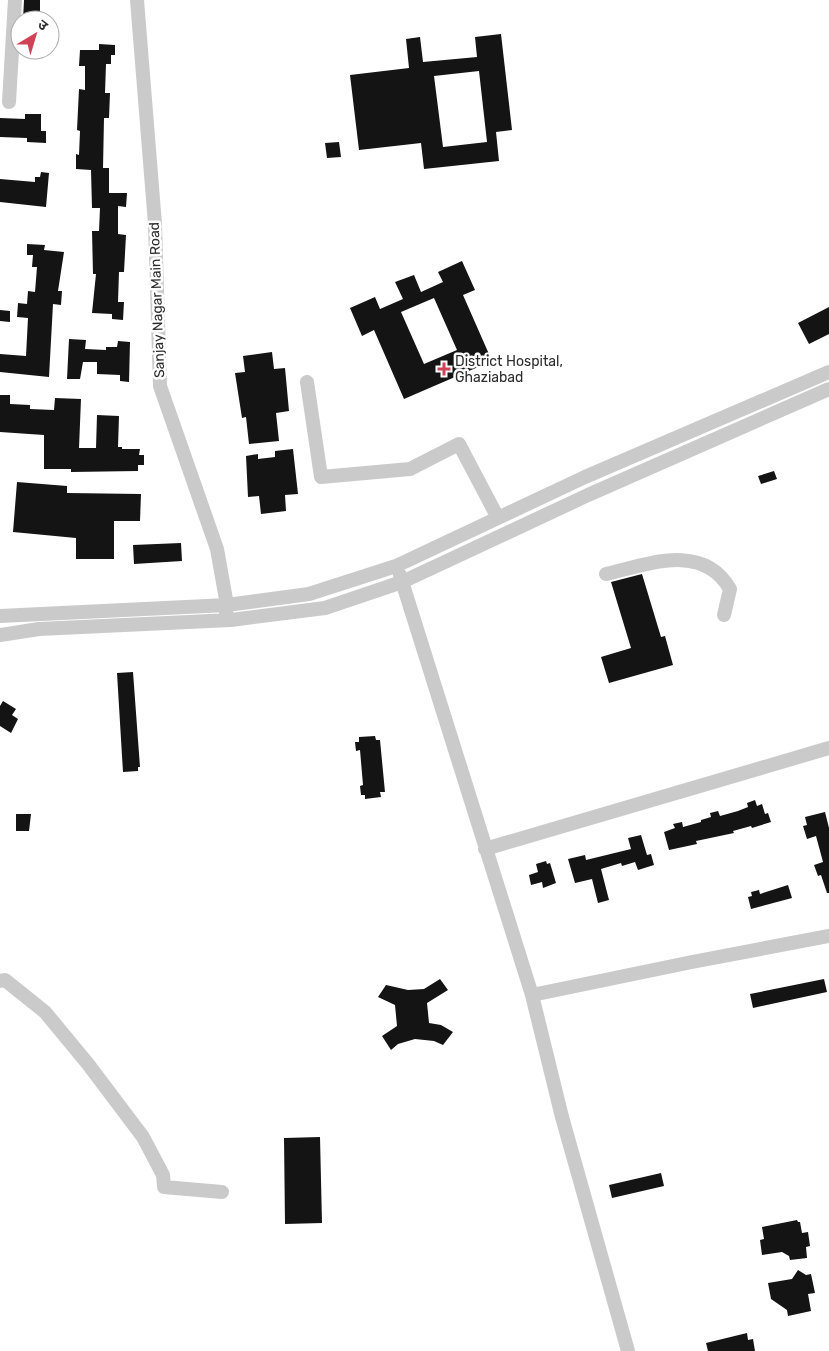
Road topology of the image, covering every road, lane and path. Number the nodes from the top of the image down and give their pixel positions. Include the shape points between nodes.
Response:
1 (15, 0) edge
2 (137, 0) edge
3 (9, 102) dead end
4 (829, 372) edge
5 (307, 382) dead end
6 (829, 388) edge
7 (498, 518) junction
8 (396, 566) junction
9 (606, 574) dead end
10 (402, 582) junction
11 (226, 605) junction
12 (0, 616) edge
13 (724, 616) dead end
14 (225, 620) junction
15 (0, 635) edge
16 (829, 748) edge
17 (485, 849) junction
18 (829, 936) edge
19 (0, 981) edge
20 (532, 995) junction
21 (222, 1192) dead end
22 (628, 1351) edge

1 - 3 street
2 - 11 street, Sanjay Nagar Main Road via 155,224 160,386 217,549
4 - 7 street
5 - 7 street via 321,477 410,468 459,444
6 - 10 street via 588,494
7 - 8 street
8 - 10 street
8 - 11 street via 309,594
9 - 13 street via 652,562 682,559 709,566 722,575 730,588
10 - 14 street via 325,608
10 - 17 street
11 - 12 street
11 - 14 street, Sanjay Nagar Main Road
14 - 15 street via 38,629
16 - 17 street
17 - 20 street
18 - 20 street
19 - 21 street via 5,980 46,1012 88,1064 144,1137 163,1175 164,1187
20 - 22 street via 562,1117

